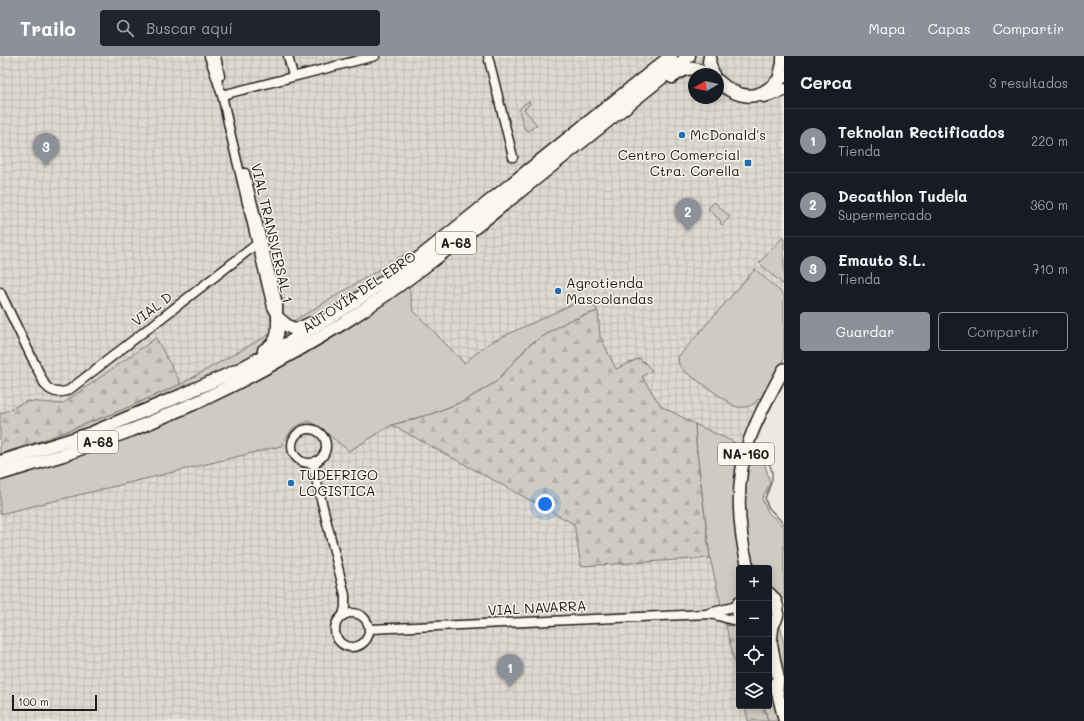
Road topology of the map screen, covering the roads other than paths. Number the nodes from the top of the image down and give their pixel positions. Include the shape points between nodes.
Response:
1 (209, 56) edge
2 (216, 56) edge
3 (288, 56) edge
4 (373, 56) edge
5 (488, 56) edge
6 (689, 56) edge
7 (710, 56) edge
8 (783, 56) edge
9 (669, 57) edge
10 (712, 68) edge
11 (688, 69) edge
12 (293, 76) junction
13 (782, 82) edge
14 (724, 86) edge
15 (724, 91) edge
16 (222, 95) junction
17 (513, 157) dead end
18 (259, 243) junction
19 (404, 268) junction
20 (394, 288) junction
21 (0, 292) edge
22 (278, 318) junction
23 (784, 369) edge
24 (191, 391) junction
25 (316, 461) junction
26 (0, 462) edge
27 (305, 463) junction
28 (0, 474) edge
29 (315, 475) junction
30 (744, 546) junction
31 (743, 565) edge
32 (747, 565) edge
33 (752, 565) edge
34 (345, 595) junction
35 (772, 597) edge
36 (736, 605) edge
37 (357, 614) junction
38 (706, 614) junction
39 (343, 615) junction
40 (736, 621) edge
41 (772, 626) edge
42 (370, 629) junction
43 (771, 637) edge
44 (772, 669) edge
45 (772, 683) edge
46 (777, 690) junction
47 (784, 719) edge

1 - 16 street, VIAL TRANSVERSAL 1
2 - 16 street, VIAL TRANSVERSAL 1
3 - 12 street
4 - 12 street
5 - 17 street
6 - 20 highway, AUTOVÍA DEL EBRO / A-68 via 457,242
7 - 10 highway
8 - 13 highway
9 - 19 highway, AUTOVÍA DEL EBRO / A-68
11 - 20 highway via 680,71 439,262 417,278
12 - 16 street
13 - 14 highway via 755,95 740,95
13 - 15 highway via 770,94 758,99 732,97
16 - 18 street, VIAL TRANSVERSAL 1
18 - 21 street, VIAL D via 62,393 51,391 45,385
18 - 22 street, VIAL TRANSVERSAL 1 via 272,307
19 - 22 highway via 387,274 302,327 291,329
19 - 24 highway, AUTOVÍA DEL EBRO / A-68 via 288,343 238,370
20 - 28 highway, AUTOVÍA DEL EBRO / A-68 via 293,354 198,402 132,430
22 - 24 highway via 277,337 268,348 211,377
23 - 30 main road, NA-160 via 756,424 744,461 740,496
24 - 26 highway, AUTOVÍA DEL EBRO / A-68 via 89,434
25 - 27 street
25 - 27 street via 323,456 326,443 319,432 306,429 299,431 292,442 294,455
25 - 29 street
27 - 29 street
29 - 34 street
30 - 31 main road
30 - 32 main road, NA-160
30 - 33 main road
34 - 37 street
34 - 39 street
35 - 41 main road via 778,605 778,612
36 - 38 street, VIAL NAVARRA
37 - 39 street
37 - 42 street via 365,618
38 - 40 street, VIAL NAVARRA
38 - 42 street, VIAL NAVARRA
39 - 42 street via 335,625 334,632 336,638 346,647 360,646 369,636
43 - 46 main road via 778,677
44 - 46 main road
45 - 46 main road
46 - 47 main road

